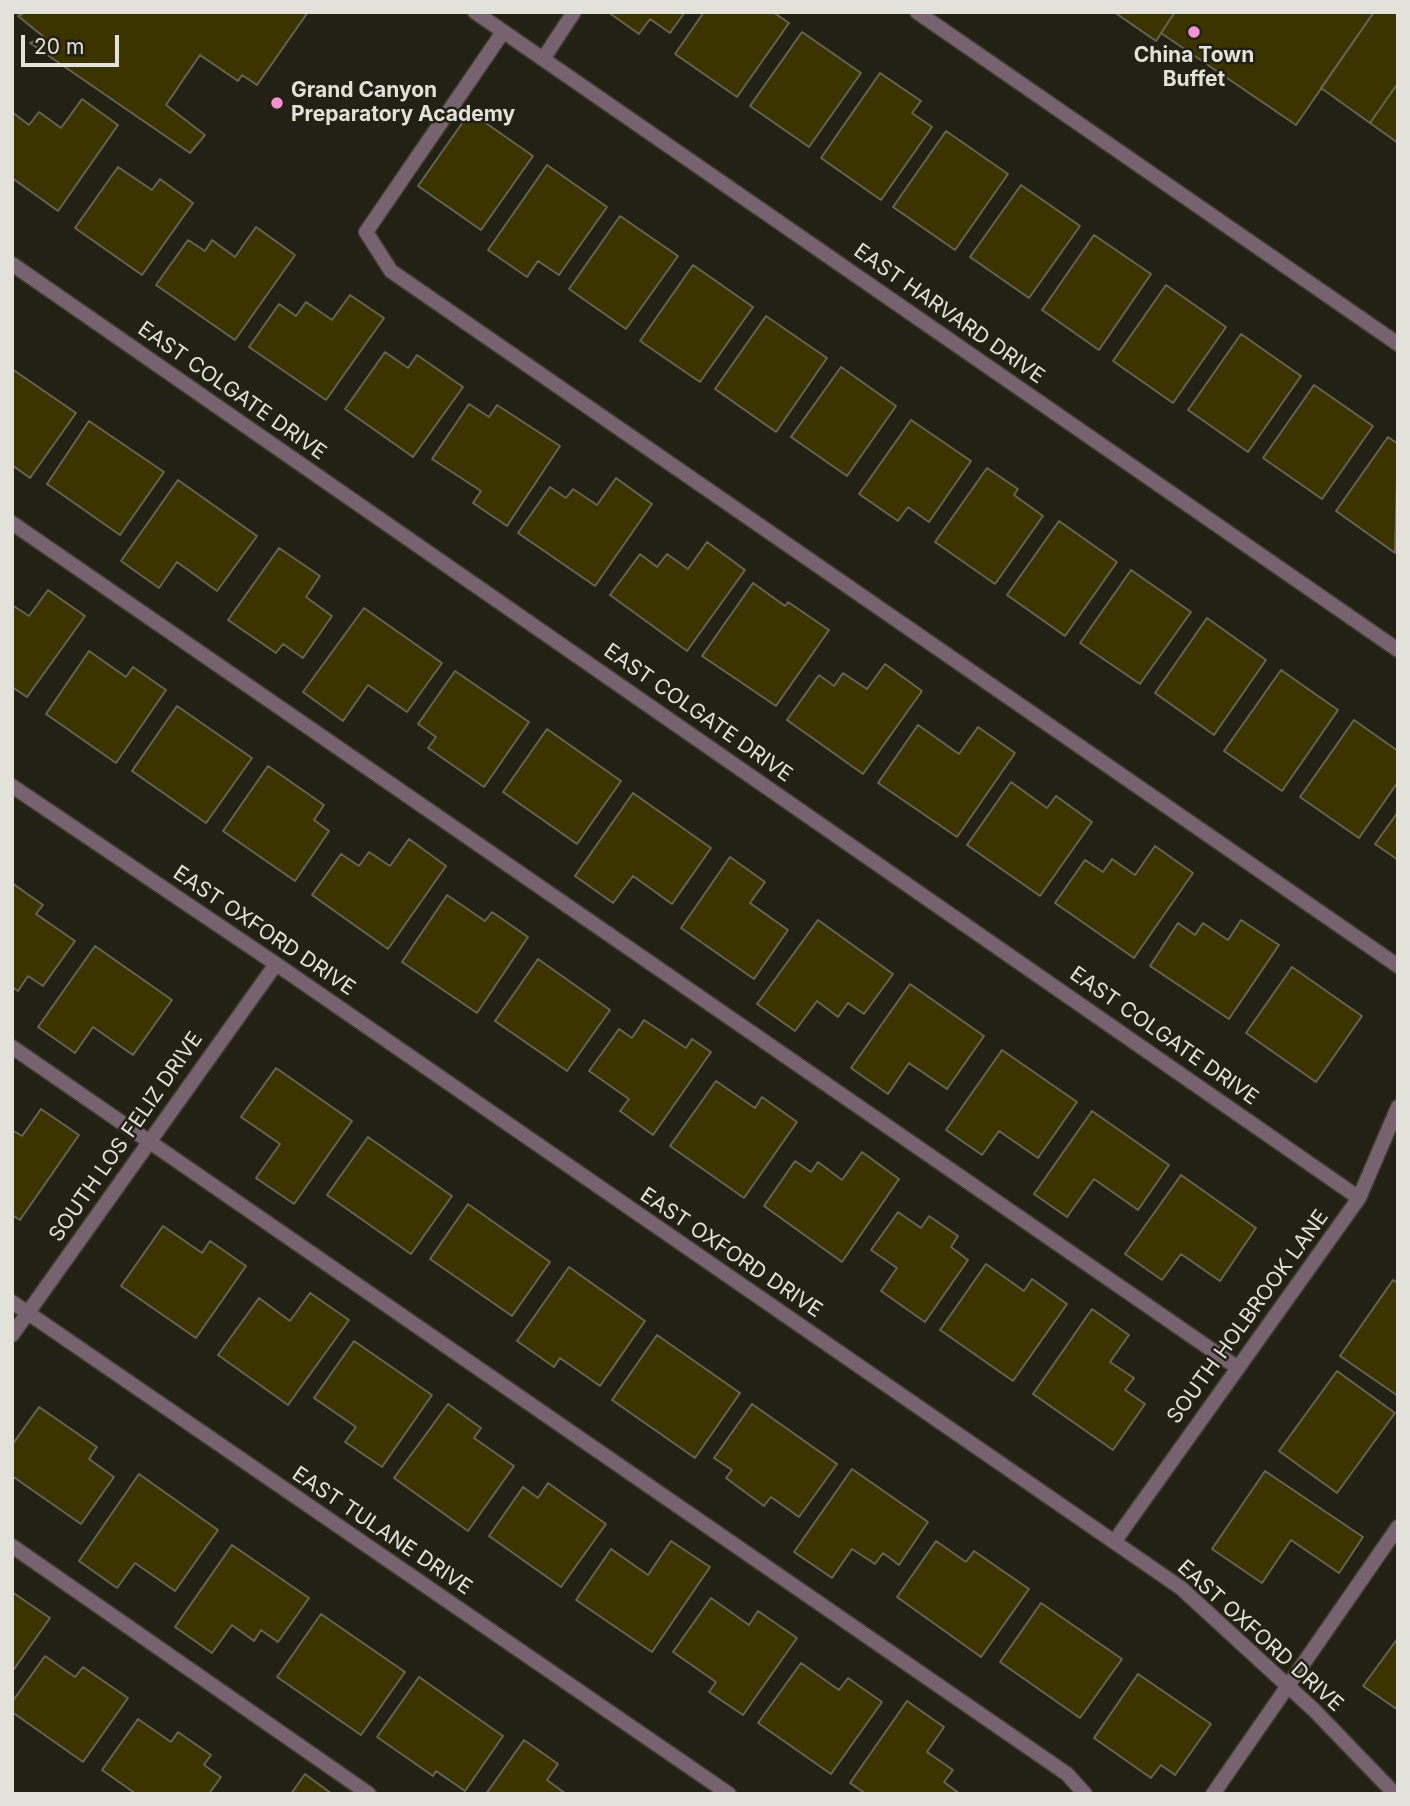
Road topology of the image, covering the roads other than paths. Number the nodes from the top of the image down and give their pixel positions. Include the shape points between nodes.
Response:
1 (475, 12) edge
2 (574, 12) edge
3 (917, 12) edge
4 (503, 32) junction
5 (543, 59) junction
6 (12, 264) edge
7 (1398, 344) edge
8 (12, 523) edge
9 (1398, 650) edge
10 (12, 786) edge
11 (276, 964) junction
12 (1398, 966) edge
13 (12, 1047) edge
14 (1398, 1107) edge
15 (149, 1142) junction
16 (1359, 1198) junction
17 (12, 1303) edge
18 (27, 1312) junction
19 (12, 1335) edge
20 (1238, 1368) junction
21 (1398, 1527) edge
22 (1114, 1542) junction
23 (12, 1546) edge
24 (1289, 1686) junction
25 (369, 1794) edge
26 (729, 1794) edge
27 (1085, 1794) edge
28 (1213, 1794) edge
29 (1395, 1794) edge

1 - 4 street, EAST HARVARD DRIVE
2 - 5 street
3 - 7 street
4 - 5 street, EAST HARVARD DRIVE
4 - 12 street via 366,232 391,271
5 - 9 street, EAST HARVARD DRIVE
6 - 16 street, EAST COLGATE DRIVE
8 - 20 street
10 - 11 street, EAST OXFORD DRIVE
11 - 15 street, SOUTH LOS FELIZ DRIVE
11 - 22 street, EAST OXFORD DRIVE
13 - 15 street
14 - 16 street, SOUTH HOLBROOK LANE
15 - 18 street, SOUTH LOS FELIZ DRIVE
15 - 27 street via 1067,1774
16 - 20 street, SOUTH HOLBROOK LANE
17 - 18 street, EAST TULANE DRIVE
18 - 19 street, SOUTH LOS FELIZ DRIVE
18 - 26 street, EAST TULANE DRIVE
20 - 22 street, SOUTH HOLBROOK LANE
21 - 24 street
22 - 24 street, EAST OXFORD DRIVE via 1181,1588
23 - 25 street
24 - 28 street
24 - 29 street, EAST OXFORD DRIVE

